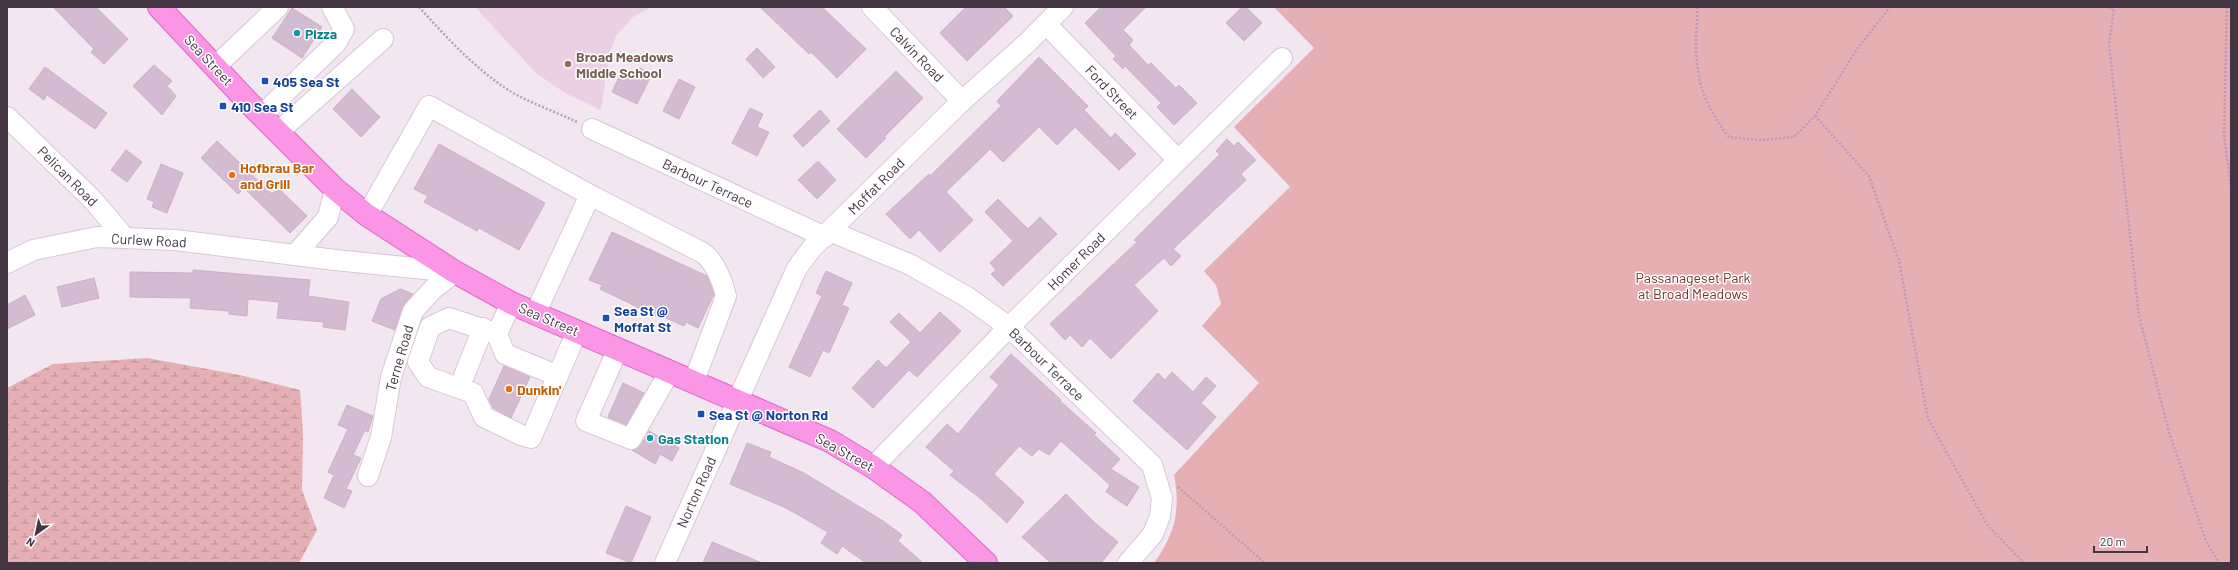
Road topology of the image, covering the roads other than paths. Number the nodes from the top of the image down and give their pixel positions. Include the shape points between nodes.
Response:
1 (159, 7) edge
2 (278, 7) edge
3 (332, 7) edge
4 (872, 7) edge
5 (1063, 7) edge
6 (1046, 24) junction
7 (383, 39) dead end
8 (1282, 58) dead end
9 (215, 67) junction
10 (962, 101) junction
11 (261, 116) junction
12 (7, 117) edge
13 (592, 129) road end
14 (278, 132) junction
15 (1178, 160) junction
16 (335, 188) junction
17 (590, 195) junction
18 (367, 215) junction
19 (828, 234) junction
20 (125, 238) junction
21 (295, 255) junction
22 (7, 263) edge
23 (455, 272) junction
24 (511, 303) junction
25 (535, 314) junction
26 (1009, 327) junction
27 (490, 331) junction
28 (577, 331) junction
29 (618, 349) junction
30 (670, 371) junction
31 (464, 376) dead end
32 (558, 376) junction
33 (694, 381) junction
34 (738, 400) junction
35 (873, 467) junction
36 (371, 468) dead end
37 (664, 563) edge
38 (986, 563) edge
39 (1128, 563) edge

1 - 9 main road, Sea Street
2 - 9 street
3 - 11 street via 344,30 336,44
4 - 10 street, Calvin Road
5 - 6 street, Moffat Road
6 - 10 street, Moffat Road
6 - 15 street, Ford Street
7 - 14 street
8 - 15 street, Homer Road
9 - 11 main road, Sea Street
10 - 19 street, Moffat Road
11 - 14 main road, Sea Street
12 - 20 street, Pelican Road via 92,199
13 - 19 street, Barbour Terrace
14 - 16 main road, Sea Street
15 - 26 street, Homer Road
16 - 18 main road, Sea Street
16 - 21 street via 328,217
17 - 18 street via 429,106
17 - 25 street
17 - 33 street via 703,253 716,270 726,296
18 - 23 main road, Sea Street
19 - 26 street, Barbour Terrace via 911,265 967,297
19 - 34 street, Moffat Road via 812,248 797,268
20 - 21 street, Curlew Road via 174,240
20 - 22 street, Curlew Road via 97,237 33,250
21 - 23 street, Curlew Road
23 - 24 main road, Sea Street
23 - 36 street, Terne Road via 433,289 414,311 391,377 381,437
24 - 25 main road, Sea Street
24 - 27 street
25 - 28 main road, Sea Street
26 - 35 street, Homer Road
26 - 39 street, Barbour Terrace via 1152,465 1162,498 1160,516 1153,534
27 - 31 street
27 - 32 street via 504,354
27 - 32 street via 448,318 430,327 418,362 428,377 473,393 484,417 531,438
28 - 29 main road, Sea Street
28 - 32 street
29 - 30 main road, Sea Street
29 - 30 street via 586,421 631,439
30 - 33 main road, Sea Street
33 - 34 main road, Sea Street
34 - 35 main road, Sea Street via 830,441
34 - 37 street, Norton Road
35 - 38 main road, Sea Street via 922,502

